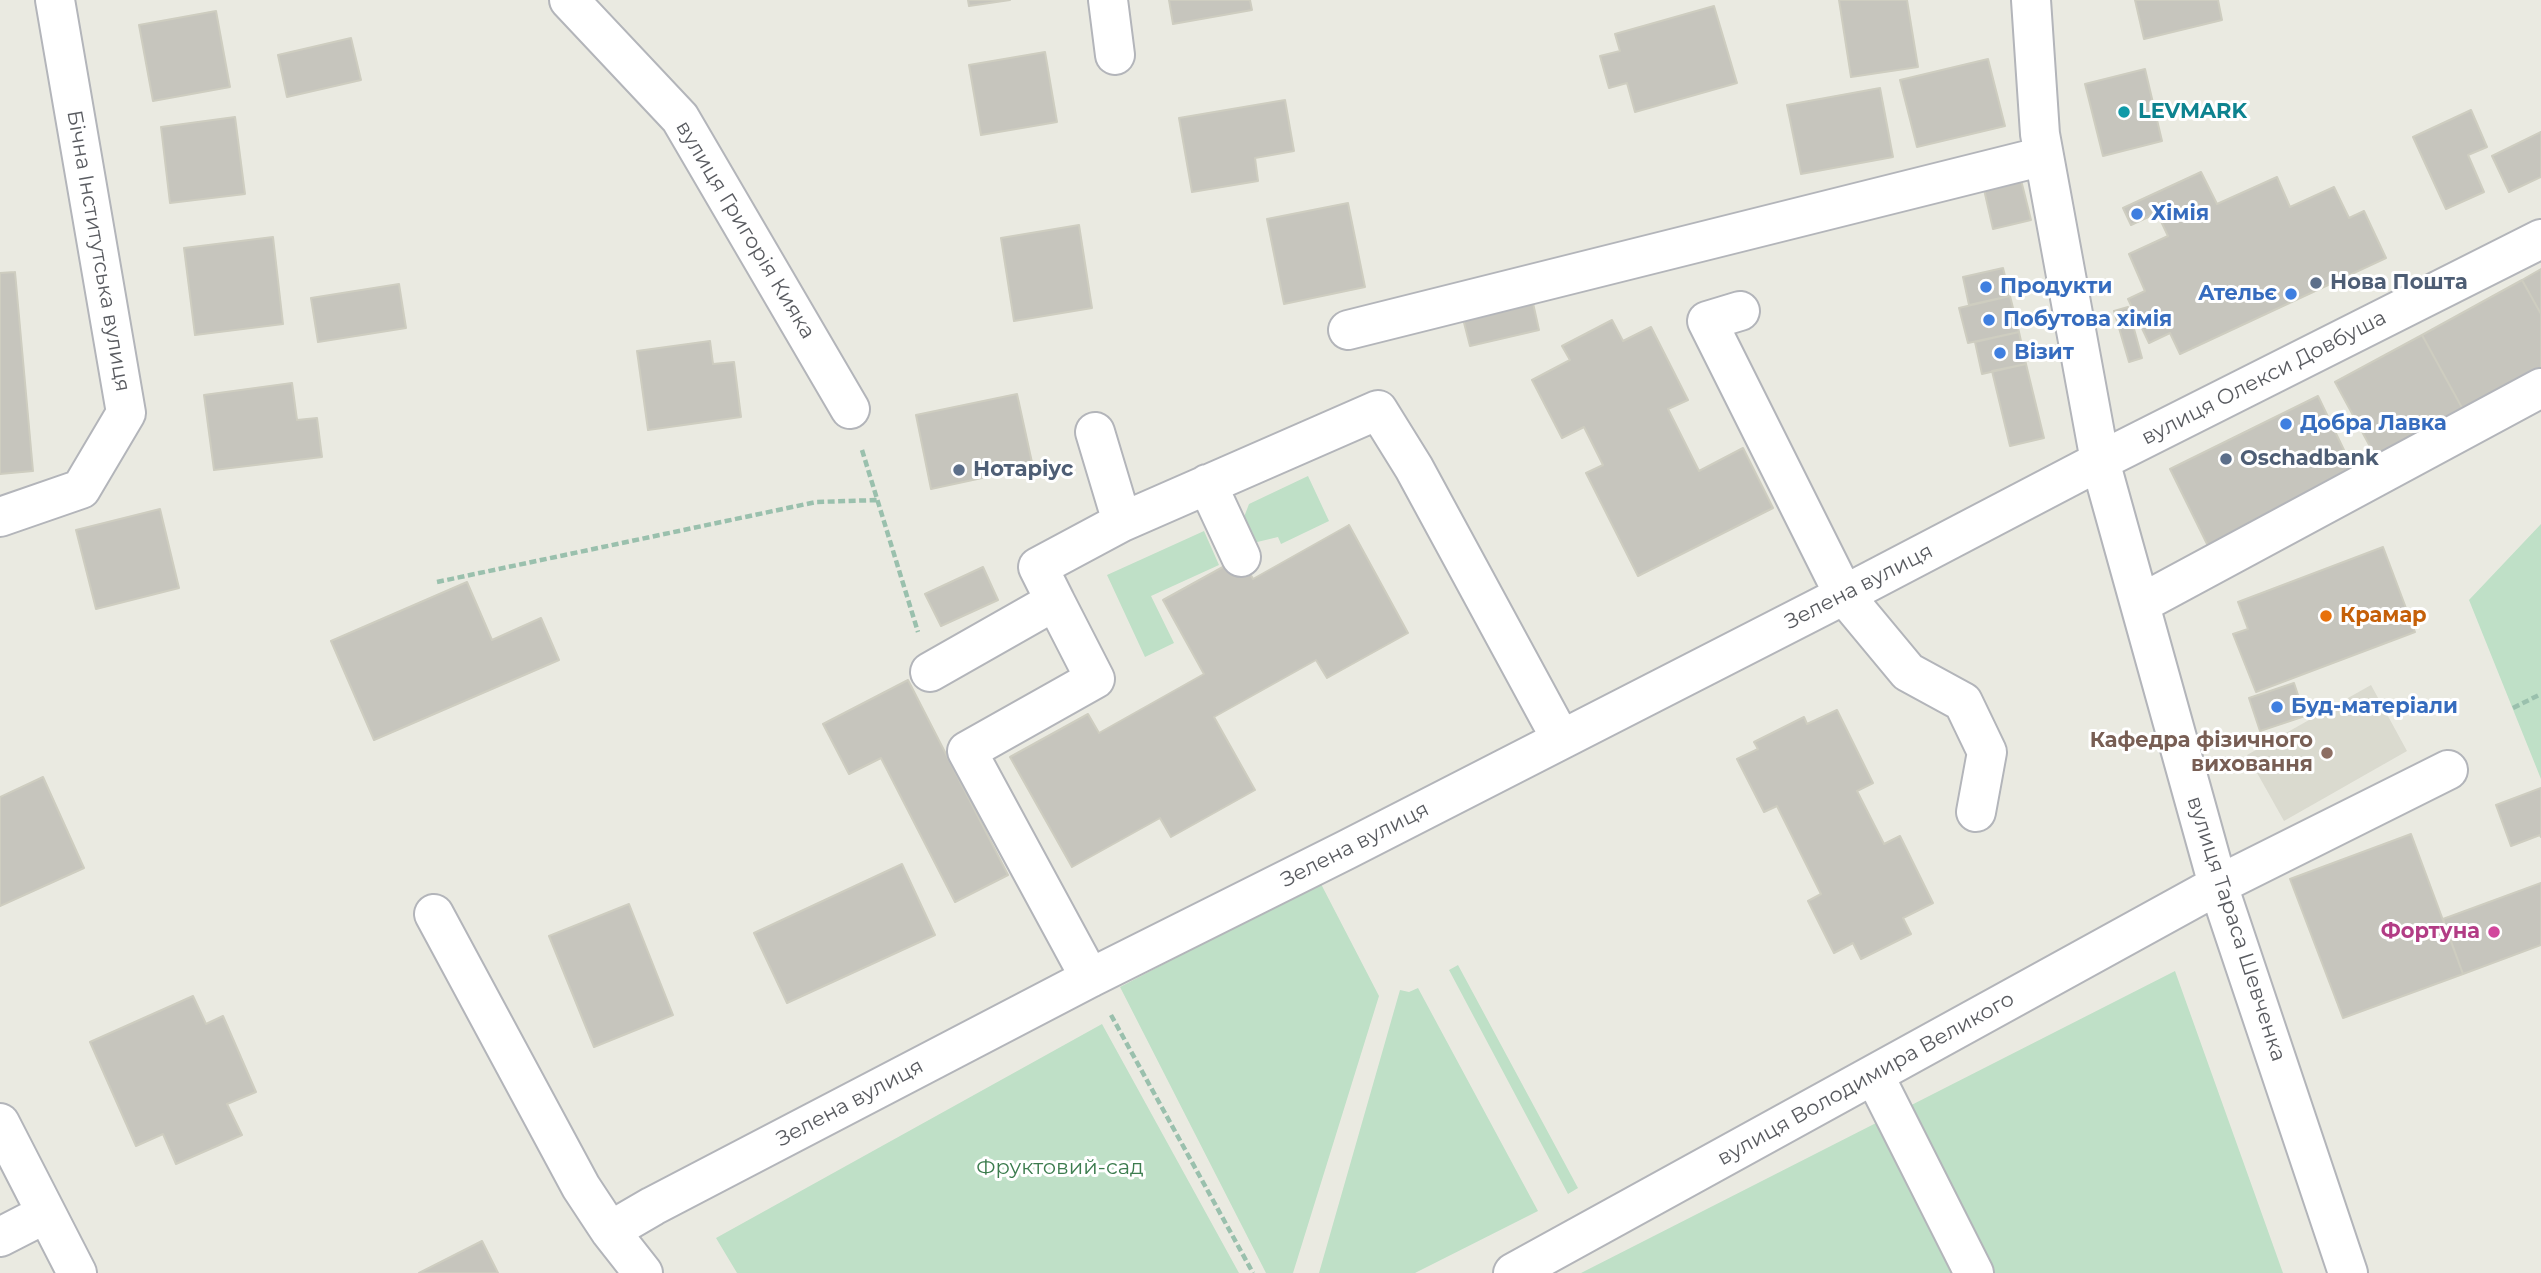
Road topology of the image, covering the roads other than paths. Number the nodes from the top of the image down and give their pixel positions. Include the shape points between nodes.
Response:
1 (55, 0) edge
2 (569, 0) edge
3 (1108, 0) edge
4 (2031, 0) edge
5 (1115, 55) dead end
6 (2044, 156) junction
7 (2541, 239) edge
8 (1740, 311) dead end
9 (1348, 330) dead end
10 (2541, 388) edge
11 (850, 409) road end
12 (1095, 432) dead end
13 (2100, 461) junction
14 (1207, 484) junction
15 (0, 517) edge
16 (1122, 522) junction
17 (1241, 557) dead end
18 (1844, 595) junction
19 (1055, 600) junction
20 (2140, 604) junction
21 (930, 672) road end
22 (1561, 739) junction
23 (2448, 770) dead end
24 (1976, 813) dead end
25 (2218, 885) junction
26 (434, 914) dead end
27 (1090, 978) junction
28 (1874, 1075) junction
29 (0, 1123) edge
30 (45, 1214) junction
31 (610, 1231) junction
32 (0, 1237) edge
33 (77, 1273) edge
34 (643, 1273) edge
35 (1513, 1273) edge
36 (1974, 1273) edge
37 (2348, 1273) edge

1 - 15 street, Бічна Інститутська вулиця via 126,412 81,489
2 - 11 street, вулиця Григорія Кияка via 680,118
3 - 5 street
4 - 6 street, вулиця Тараса Шевченка
6 - 9 street
6 - 13 street, вулиця Тараса Шевченка
7 - 13 street, вулиця Олекси Довбуша
8 - 18 street via 1707,321
10 - 20 street
12 - 16 street
13 - 18 street, Зелена вулиця
13 - 20 street, вулиця Тараса Шевченка
14 - 16 street
14 - 17 street
14 - 22 street via 1378,410 1415,468
16 - 19 street via 1038,567
18 - 22 street, Зелена вулиця
18 - 24 street via 1909,672 1963,702 1987,752
19 - 21 street
19 - 27 street via 1095,679 967,751
20 - 25 street, вулиця Тараса Шевченка
22 - 27 street, Зелена вулиця
23 - 25 street, вулиця Володимира Великого
25 - 28 street, вулиця Володимира Великого
25 - 37 street, вулиця Тараса Шевченка
26 - 31 street
27 - 31 street, Зелена вулиця
28 - 35 street, вулиця Володимира Великого
28 - 36 street
29 - 30 street
30 - 32 street
30 - 33 street
31 - 34 street

